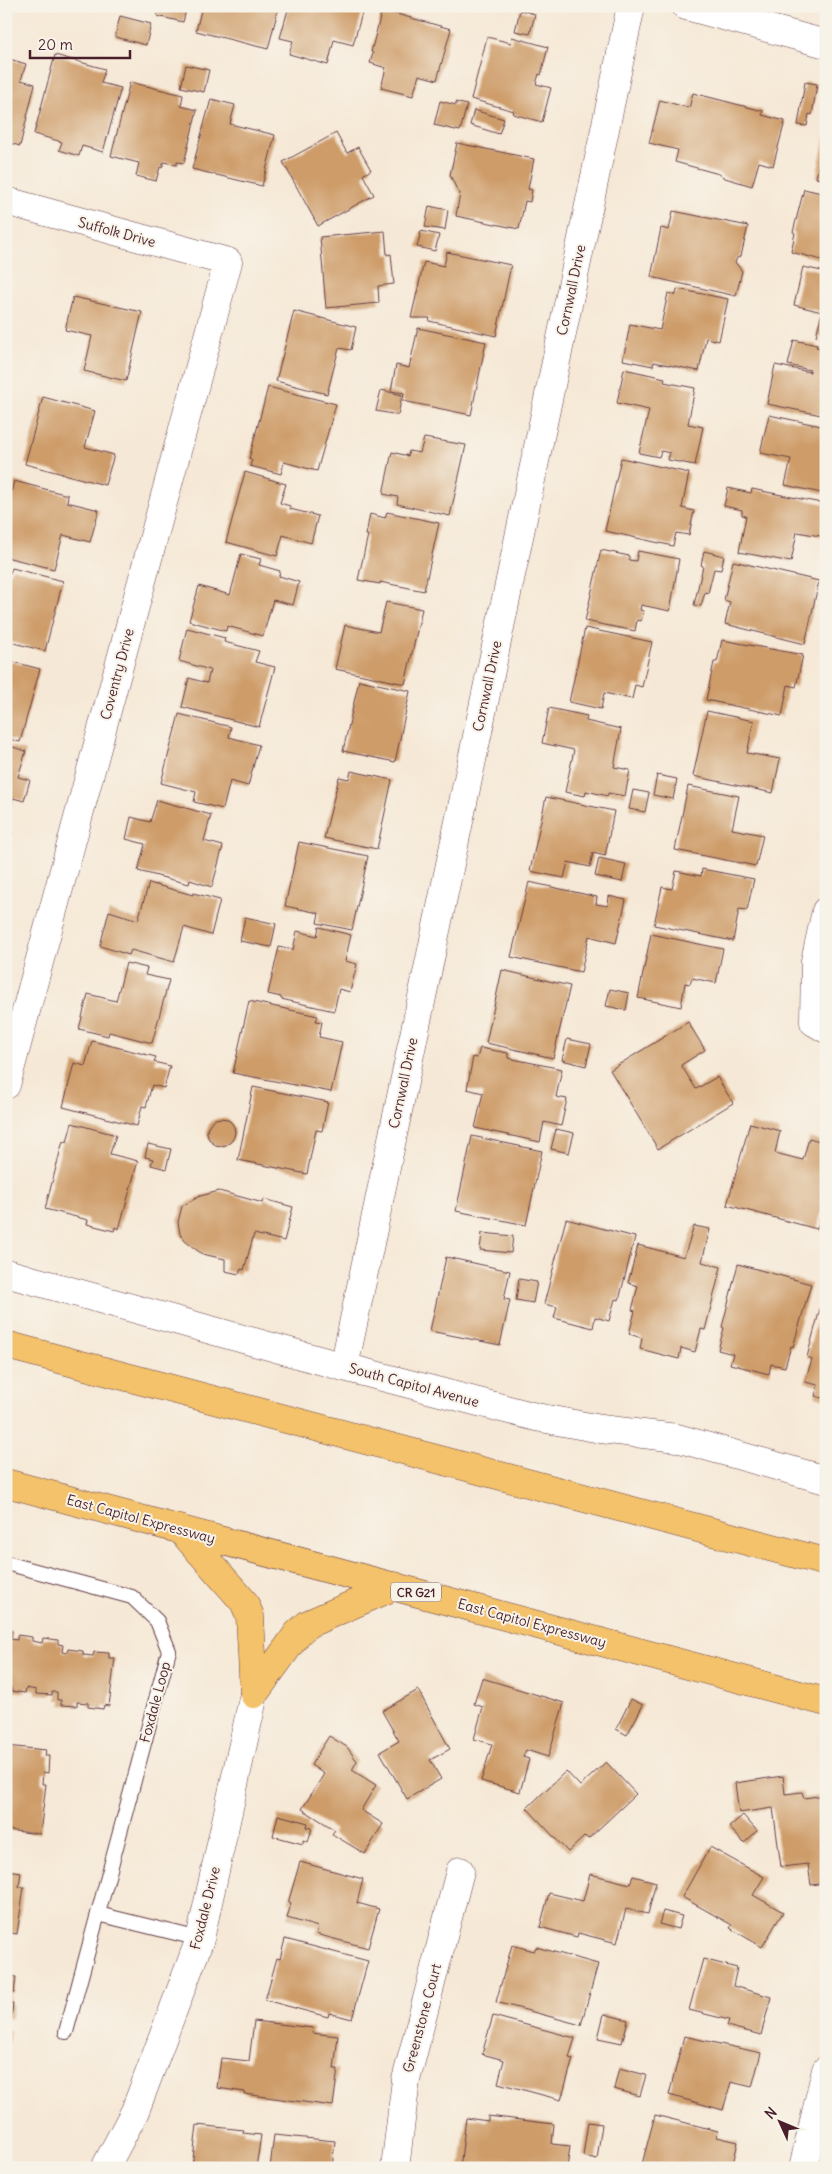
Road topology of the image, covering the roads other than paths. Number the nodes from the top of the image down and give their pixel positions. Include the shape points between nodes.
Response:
1 (631, 6) edge
2 (686, 6) edge
3 (826, 44) edge
4 (6, 201) edge
5 (228, 262) joint
6 (826, 911) edge
7 (820, 1025) edge
8 (6, 1085) edge
9 (6, 1273) edge
10 (6, 1344) edge
11 (344, 1367) junction
12 (826, 1480) edge
13 (6, 1483) edge
14 (180, 1530) junction
15 (6, 1562) edge
16 (826, 1562) edge
17 (395, 1586) junction
18 (254, 1694) junction
19 (826, 1702) edge
20 (460, 1872) dead end
21 (98, 1914) junction
22 (200, 1939) junction
23 (66, 2032) dead end
24 (826, 2070) edge
25 (105, 2168) edge
26 (396, 2168) edge
27 (803, 2168) edge

1 - 11 street, Cornwall Drive
2 - 3 street
4 - 5 street, Suffolk Drive
5 - 8 street, Coventry Drive
6 - 7 street via 815,961
9 - 11 street, South Capitol Avenue
10 - 16 highway
11 - 12 street, South Capitol Avenue via 536,1416 601,1429 677,1438
13 - 14 highway, East Capitol Expressway / CR G21
14 - 17 highway, East Capitol Expressway / CR G21
14 - 18 highway via 244,1602 250,1616
15 - 21 lane, Foxdale Loop via 132,1597 157,1621 169,1651
17 - 18 highway via 308,1624
17 - 19 highway, East Capitol Expressway / CR G21
18 - 22 street, Foxdale Drive
20 - 26 street, Greenstone Court via 406,2080
21 - 22 lane
21 - 23 lane, Foxdale Loop
22 - 25 street, Foxdale Drive via 135,2111
24 - 27 street

